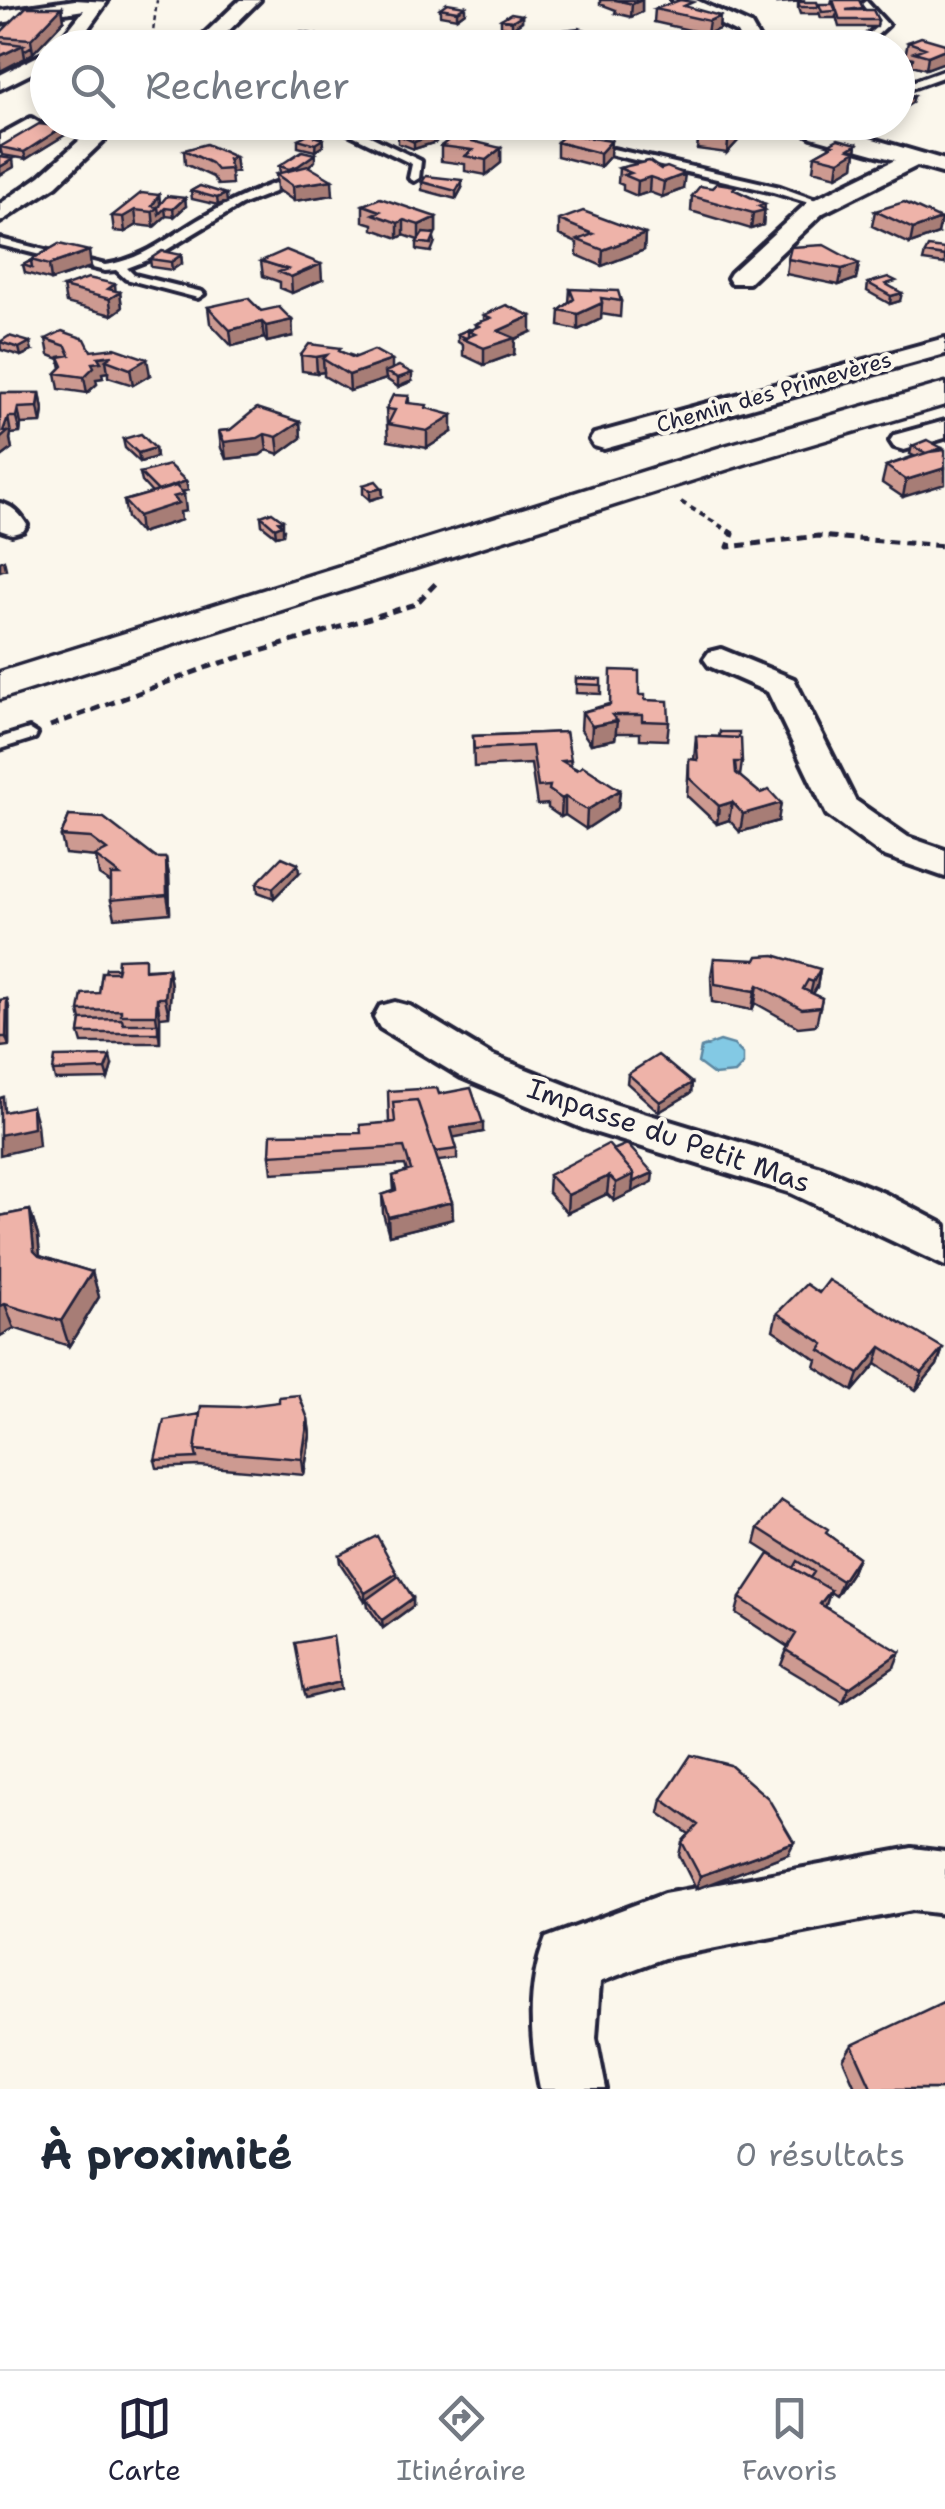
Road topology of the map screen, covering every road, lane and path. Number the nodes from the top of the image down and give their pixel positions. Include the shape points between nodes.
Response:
1 (157, 0) edge
2 (251, 0) edge
3 (681, 0) edge
4 (98, 1) edge
5 (866, 4) edge
6 (0, 17) edge
7 (79, 30) edge
8 (153, 30) edge
9 (218, 30) edge
10 (745, 30) edge
11 (878, 30) edge
12 (30, 67) edge
13 (945, 73) edge
14 (0, 83) edge
15 (915, 84) edge
16 (30, 124) edge
17 (94, 140) edge
18 (371, 140) edge
19 (862, 140) edge
20 (0, 144) edge
21 (612, 152) edge
22 (915, 159) junction
23 (945, 167) edge
24 (307, 176) edge
25 (414, 178) dead end
26 (822, 204) junction
27 (3, 211) edge
28 (0, 242) edge
29 (118, 267) junction
30 (740, 278) dead end
31 (198, 294) dead end
32 (945, 346) edge
33 (945, 376) edge
34 (945, 394) edge
35 (945, 429) edge
36 (604, 440) dead end
37 (904, 441) dead end
38 (672, 496) dead end
39 (945, 546) edge
40 (720, 659) dead end
41 (0, 666) edge
42 (0, 686) edge
43 (29, 734) dead end
44 (0, 744) edge
45 (945, 864) edge
46 (395, 1016) dead end
47 (945, 1247) edge
48 (945, 1883) edge
49 (573, 2089) edge

1 - 8 path
2 - 9 street
3 - 10 street
4 - 6 street
4 - 7 street
5 - 11 lane via 884,25
12 - 14 street
13 - 15 lane
16 - 20 street
17 - 27 street
18 - 25 lane via 418,163
19 - 22 street
21 - 26 lane
22 - 23 street
22 - 26 street
24 - 29 lane via 267,188
26 - 30 street
28 - 29 lane
29 - 31 lane via 130,277
32 - 36 street, Chemin des Primevères
33 - 41 main road
34 - 42 main road
35 - 37 street
38 - 39 path via 733,534 728,546 818,536
40 - 45 street via 782,686 840,807 895,846
43 - 44 lane
46 - 47 street, Impasse du Petit Mas via 476,1066 600,1117 805,1180
48 - 49 street via 912,1879 664,1926 570,1961 563,2038

